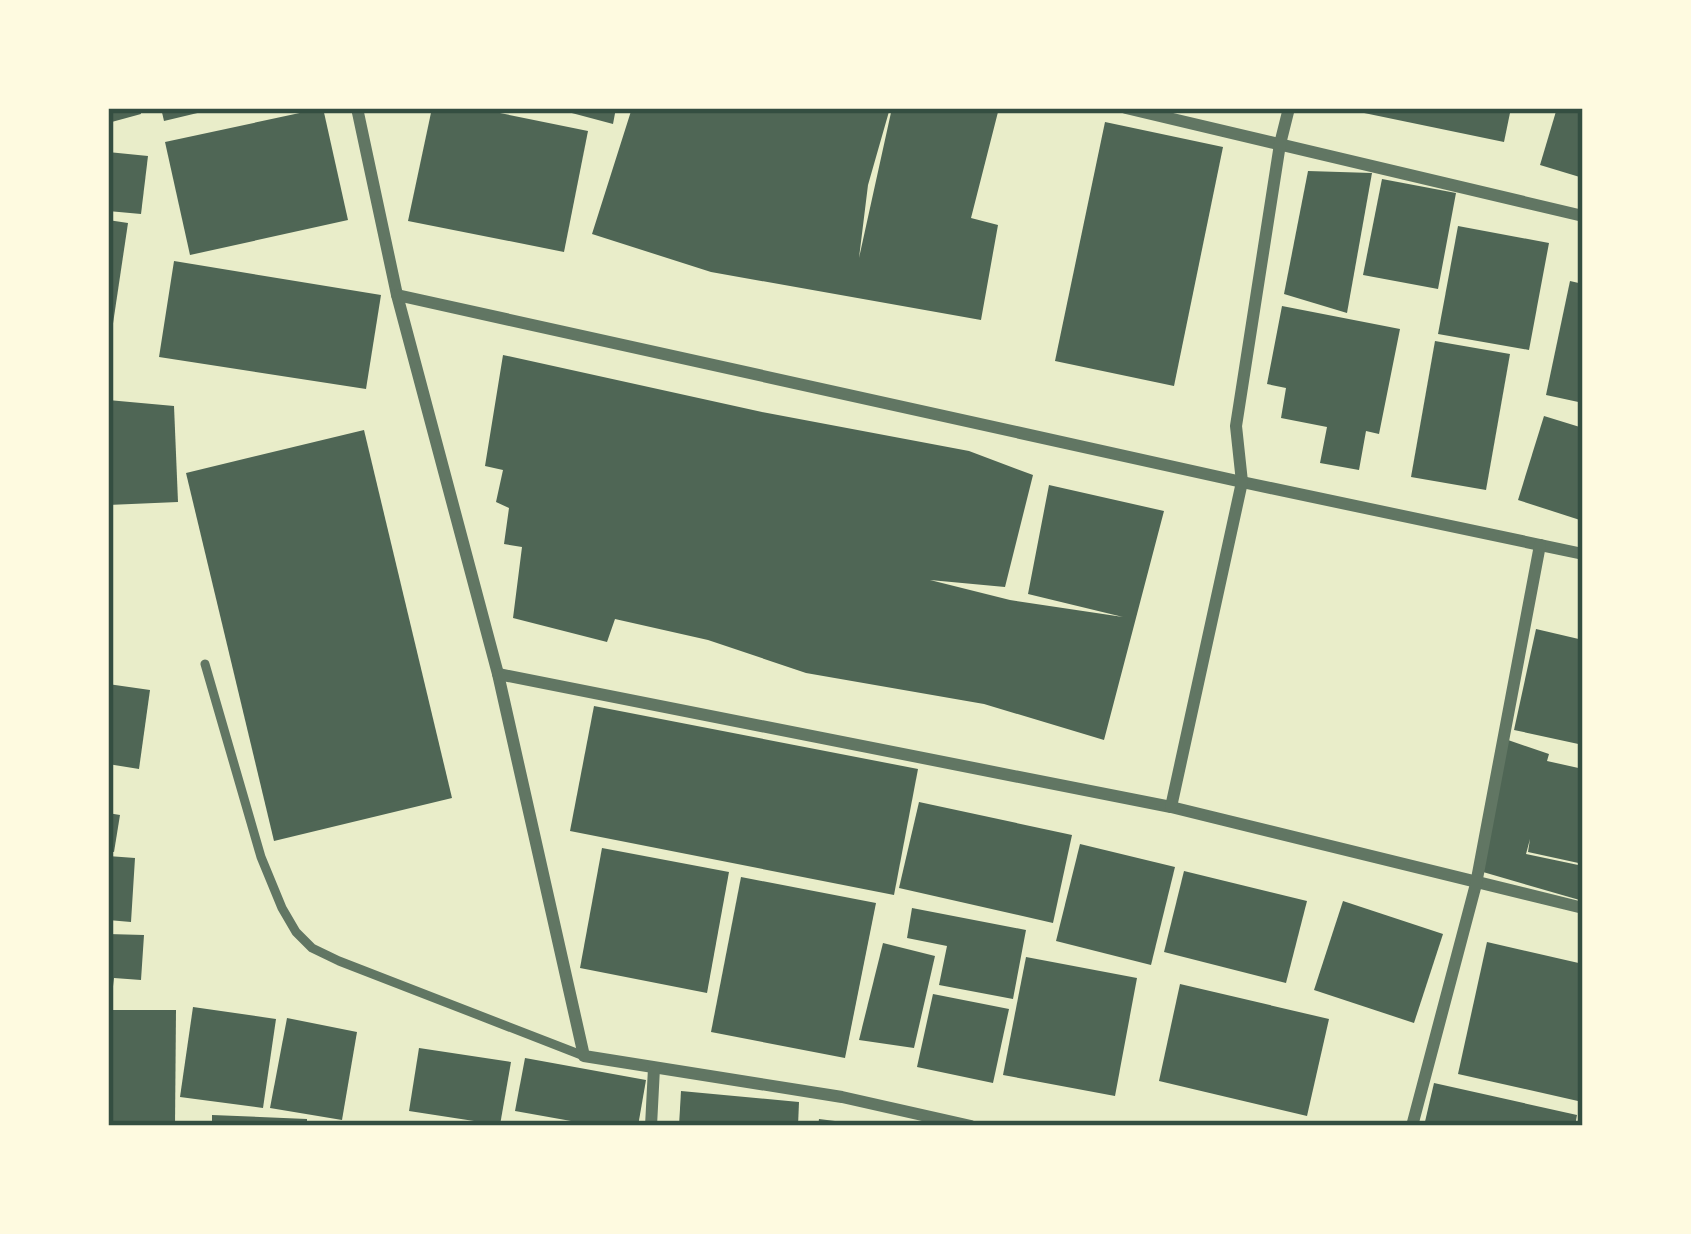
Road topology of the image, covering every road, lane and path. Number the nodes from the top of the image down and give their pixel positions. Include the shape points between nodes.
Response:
1 (357, 108) edge
2 (1126, 108) edge
3 (1289, 108) edge
4 (1280, 144) junction
5 (1583, 216) edge
6 (397, 295) junction
7 (1242, 482) junction
8 (1540, 545) junction
9 (1583, 554) edge
10 (205, 664) dead end
11 (498, 674) junction
12 (1172, 807) junction
13 (1476, 884) junction
14 (1583, 908) edge
15 (584, 1056) junction
16 (654, 1068) junction
17 (940, 1123) edge
18 (651, 1126) edge
19 (971, 1126) edge
20 (1412, 1126) edge

1 - 6 street
2 - 4 street
3 - 4 street
4 - 5 street
4 - 7 street via 1236,425
6 - 7 street
6 - 11 street
7 - 8 street
7 - 12 street
8 - 9 street
8 - 13 street
10 - 15 lane via 261,856 296,932 339,961
11 - 12 street
11 - 15 street
12 - 13 street
13 - 14 street
13 - 20 street
15 - 16 street
16 - 17 street via 842,1097
16 - 18 street
17 - 19 street

